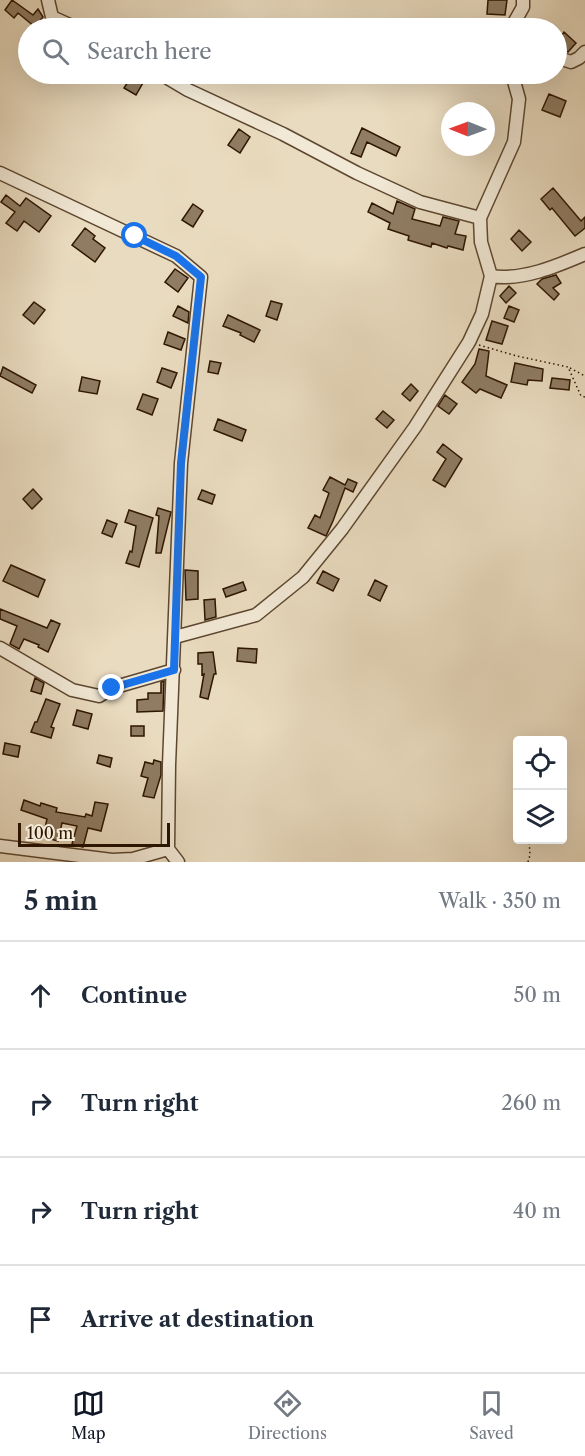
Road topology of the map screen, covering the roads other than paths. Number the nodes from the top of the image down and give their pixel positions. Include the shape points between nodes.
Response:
1 (48, 0) edge
2 (523, 0) edge
3 (54, 18) edge
4 (517, 18) edge
5 (585, 52) edge
6 (567, 61) edge
7 (178, 84) edge
8 (516, 84) edge
9 (0, 173) edge
10 (480, 218) junction
11 (585, 254) edge
12 (491, 276) junction
13 (175, 637) junction
14 (0, 648) edge
15 (174, 670) junction
16 (0, 846) edge
17 (168, 849) junction
18 (178, 862) edge

1 - 3 street
2 - 4 street
5 - 6 street
7 - 10 street via 420,202
8 - 10 street via 519,99 514,142
9 - 13 street via 176,256 201,277 181,463
10 - 12 street via 481,242
11 - 12 street via 544,270 502,278
12 - 13 street via 482,314 469,342 415,427 303,577 256,615
13 - 15 street
14 - 15 street via 72,690 99,696 112,688
15 - 17 street
16 - 17 street via 112,860 133,859
17 - 18 street

